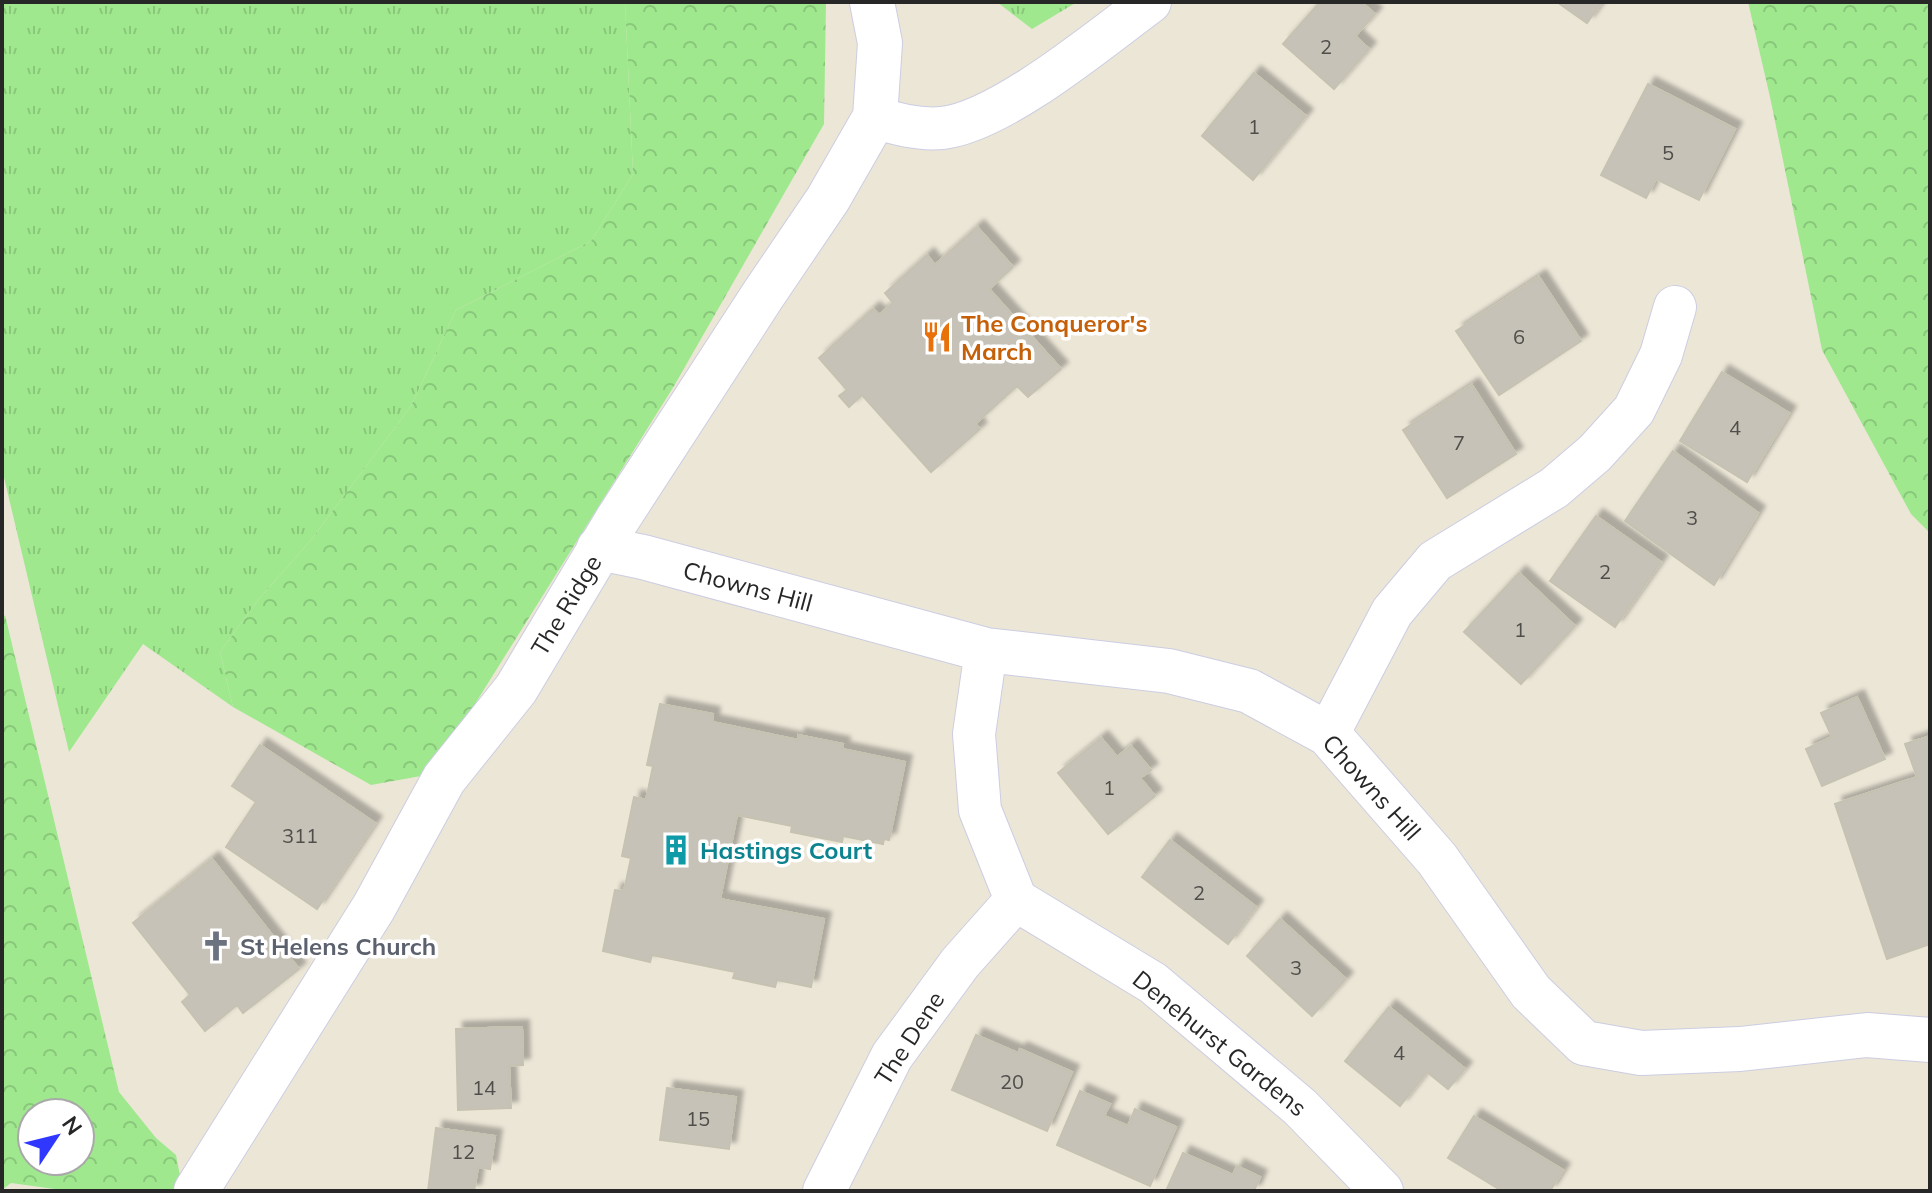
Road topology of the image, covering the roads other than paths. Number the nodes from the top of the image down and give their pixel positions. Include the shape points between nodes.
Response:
1 (872, 2) edge
2 (1150, 2) edge
3 (875, 117) junction
4 (1675, 307) dead end
5 (599, 548) junction
6 (986, 650) junction
7 (1328, 734) junction
8 (1016, 900) junction
9 (1930, 1040) edge
10 (196, 1191) edge
11 (824, 1191) edge
12 (1382, 1191) edge

1 - 3 street, The Ridge via 880,43
2 - 3 street via 1030,89 977,119 941,128
3 - 5 street, The Ridge via 828,199
4 - 7 street via 1661,355 1634,410 1554,488 1435,561 1392,612
5 - 6 street, Chowns Hill
5 - 10 street, The Ridge via 516,689 444,779 374,907
6 - 7 street, Chowns Hill via 1169,671 1223,684 1249,691
6 - 8 street via 974,734 980,810
7 - 9 street, Chowns Hill via 1437,859 1531,992 1584,1043 1641,1053 1867,1035
8 - 11 street, The Dene via 960,963 892,1056
8 - 12 street, Denehurst Gardens via 1153,983 1300,1107

